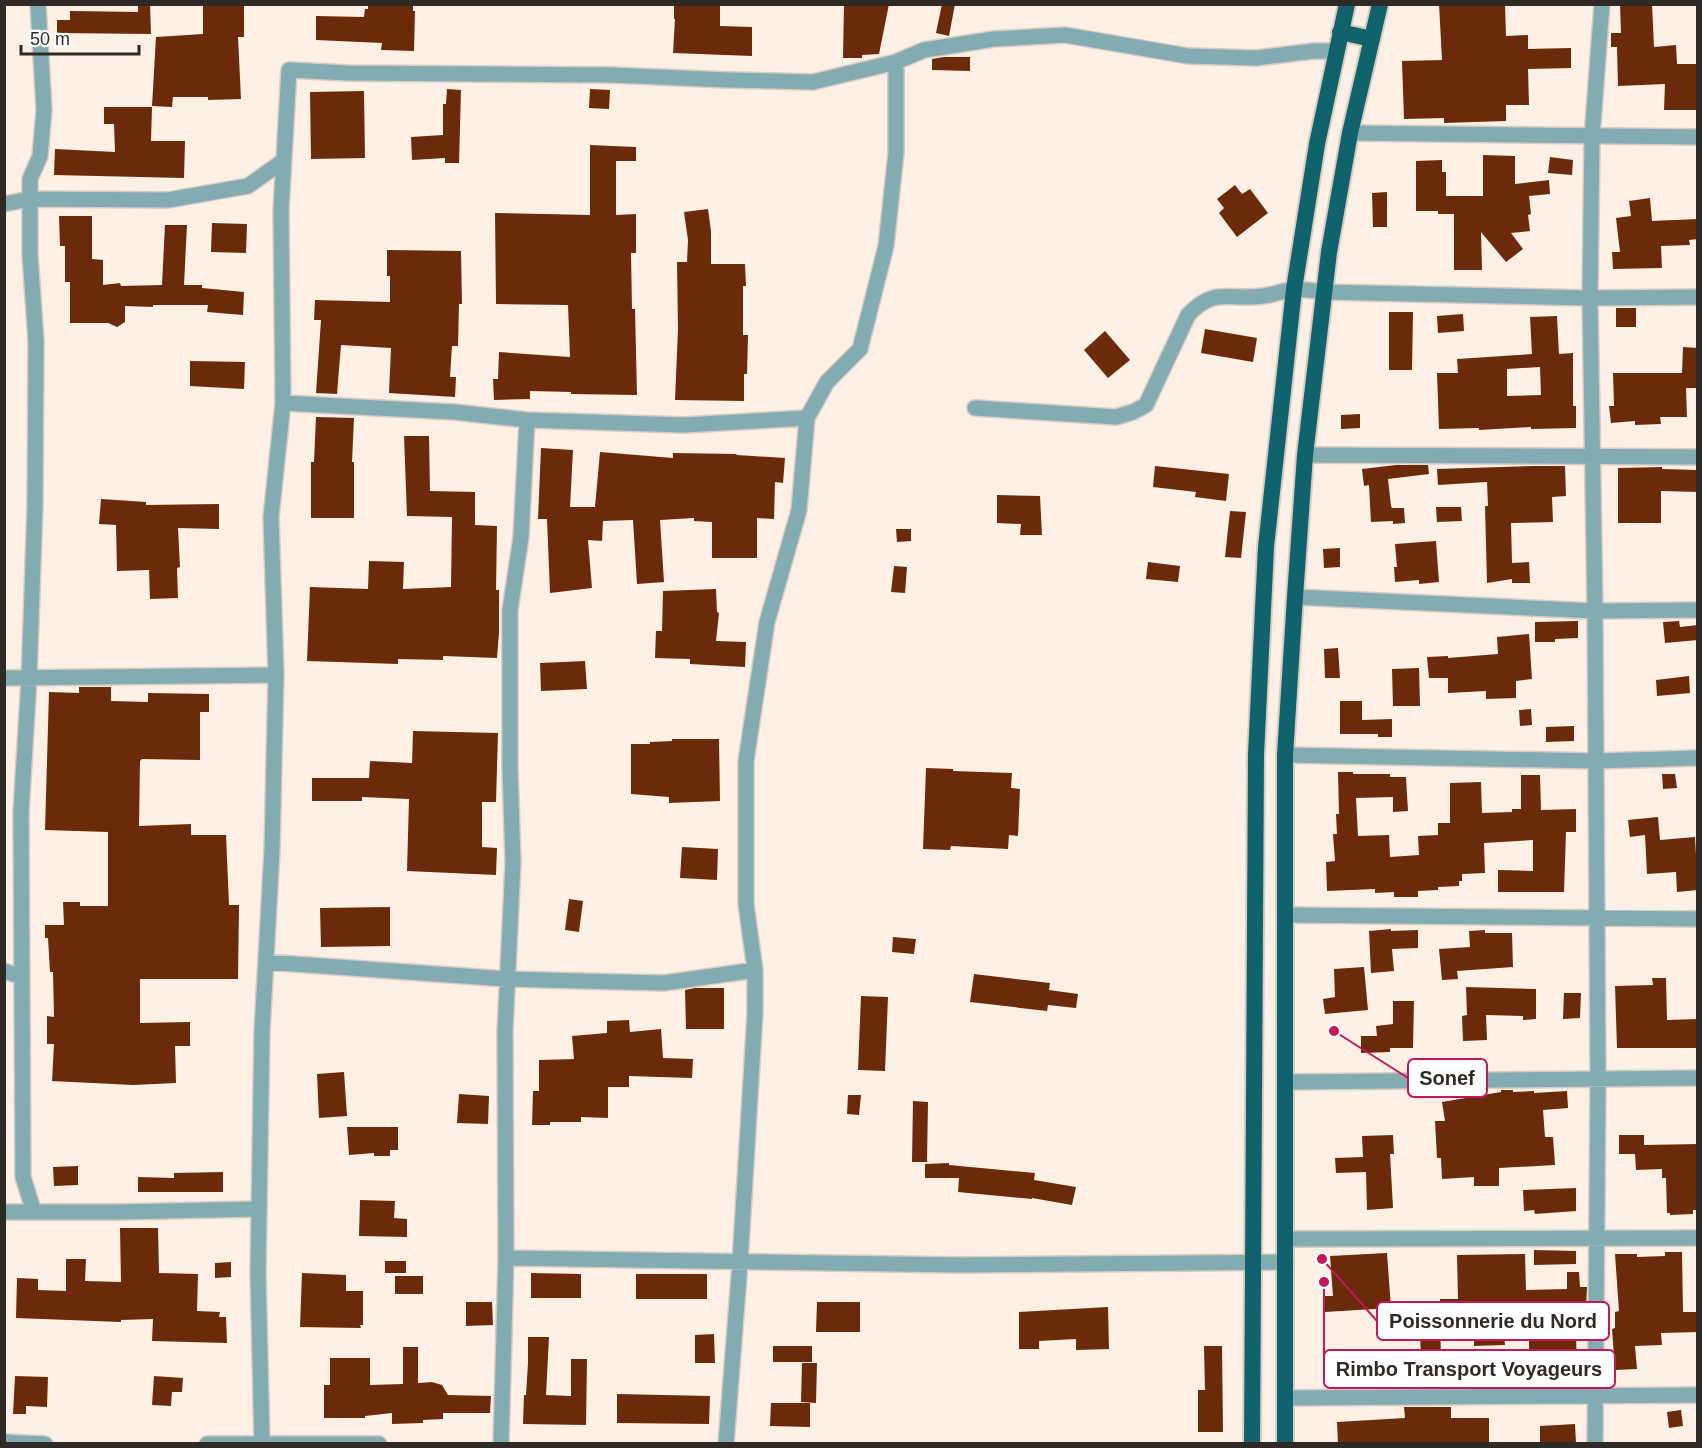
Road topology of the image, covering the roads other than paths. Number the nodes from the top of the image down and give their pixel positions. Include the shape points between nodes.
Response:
1 (38, 4) edge
2 (1347, 4) edge
3 (1380, 4) edge
4 (1602, 4) edge
5 (1340, 32) junction
6 (1372, 39) junction
7 (1336, 51) junction
8 (896, 62) junction
9 (1350, 133) junction
10 (1592, 137) junction
11 (1698, 137) edge
12 (283, 161) junction
13 (30, 199) junction
14 (4, 204) edge
15 (1294, 289) junction
16 (1324, 292) junction
17 (1698, 297) edge
18 (1590, 298) junction
19 (284, 404) junction
20 (975, 408) dead end
21 (807, 418) junction
22 (527, 420) junction
23 (1305, 455) junction
24 (1593, 457) junction
25 (1698, 457) edge
26 (1295, 597) junction
27 (1698, 609) edge
28 (1595, 611) junction
29 (276, 675) junction
30 (4, 678) edge
31 (29, 679) junction
32 (1285, 755) junction
33 (1698, 758) edge
34 (1596, 761) junction
35 (1256, 811) junction
36 (1285, 811) junction
37 (1286, 915) junction
38 (1598, 918) junction
39 (1698, 918) edge
40 (266, 962) junction
41 (754, 970) junction
42 (4, 971) edge
43 (22, 977) junction
44 (507, 979) junction
45 (1698, 1078) edge
46 (1598, 1080) junction
47 (1286, 1082) junction
48 (259, 1209) junction
49 (4, 1212) edge
50 (34, 1212) junction
51 (1698, 1238) edge
52 (1286, 1239) junction
53 (1598, 1239) junction
54 (506, 1258) junction
55 (1254, 1262) junction
56 (1286, 1262) junction
57 (740, 1263) junction
58 (1698, 1395) edge
59 (1595, 1396) junction
60 (1286, 1398) junction
61 (4, 1442) edge
62 (45, 1443) edge
63 (207, 1443) edge
64 (262, 1443) edge
65 (379, 1443) edge
66 (501, 1443) edge
67 (726, 1443) edge
68 (1252, 1443) edge
69 (1285, 1443) edge
70 (1595, 1443) edge

1 - 13 street via 44,110 40,156 30,179
2 - 5 highway
3 - 6 highway
4 - 10 street
5 - 6 highway
5 - 7 highway
6 - 9 highway
7 - 8 street via 1256,58 1188,56 1065,35 983,40 924,50
7 - 15 highway
8 - 12 street via 813,82 289,70
8 - 21 street via 896,153 883,257 860,350 827,382
9 - 10 street
9 - 16 highway
10 - 11 street
10 - 18 street
12 - 13 street via 248,186 168,200
12 - 19 street
13 - 14 street
13 - 31 street via 36,353
15 - 16 street
15 - 20 street via 1261,296 1212,298 1198,304 1188,315 1146,405 1133,412 1116,417
15 - 35 highway via 1266,547
16 - 18 street
16 - 23 highway
17 - 18 street
18 - 24 street
19 - 22 street via 454,412
19 - 29 street via 271,517
21 - 22 street via 684,425
21 - 41 street via 799,510 767,622 746,761 746,904
22 - 44 street via 521,537 510,610 513,862
23 - 24 street
23 - 26 highway
24 - 25 street
24 - 28 street
26 - 28 street
26 - 32 highway
27 - 28 street
28 - 34 street
29 - 31 street
29 - 40 street
30 - 31 street
31 - 43 street via 21,812
32 - 34 street
32 - 36 highway
33 - 34 street
34 - 38 street
35 - 36 highway
35 - 55 highway
36 - 37 highway
37 - 38 street
37 - 47 highway
38 - 39 street
38 - 46 street
40 - 44 street
40 - 48 street
41 - 44 street via 664,982
41 - 57 street via 755,1013
42 - 43 street
43 - 50 street via 23,1177
44 - 54 street
45 - 46 street
46 - 47 street
46 - 53 street
47 - 52 highway
48 - 50 street
48 - 64 street
49 - 50 street
51 - 53 street
52 - 53 street
52 - 56 highway
53 - 59 street
54 - 57 street
54 - 66 street
55 - 56 street
55 - 57 street
55 - 68 highway
56 - 60 highway
57 - 67 street
58 - 59 street
59 - 60 street
59 - 70 street
60 - 69 highway
61 - 62 street
63 - 64 street
64 - 65 street

